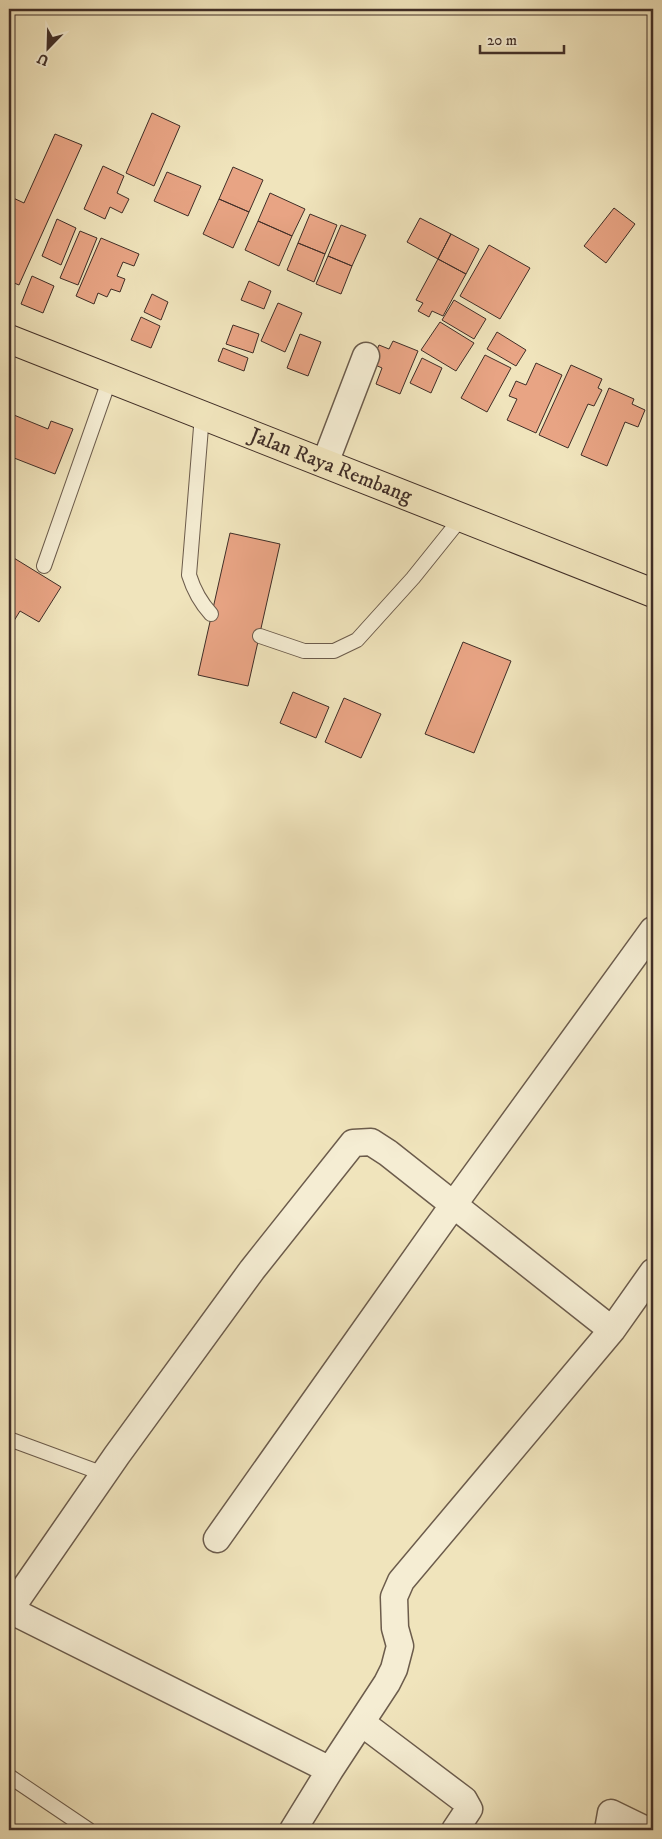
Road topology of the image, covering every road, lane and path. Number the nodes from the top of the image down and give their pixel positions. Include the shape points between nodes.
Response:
1 (9, 339) edge
2 (366, 356) dead end
3 (110, 378) junction
4 (202, 415) junction
5 (325, 463) junction
6 (462, 517) junction
7 (44, 566) dead end
8 (653, 593) edge
9 (211, 614) dead end
10 (260, 636) dead end
11 (653, 930) edge
12 (454, 1204) junction
13 (653, 1272) edge
14 (612, 1330) junction
15 (9, 1439) edge
16 (104, 1474) junction
17 (217, 1540) dead end
18 (9, 1610) edge
19 (362, 1723) junction
20 (330, 1770) junction
21 (9, 1776) edge
22 (89, 1830) edge
23 (293, 1830) edge
24 (455, 1830) edge
25 (608, 1830) edge
26 (646, 1830) edge

1 - 3 highway, Jalan Raya Rembang
2 - 5 street
3 - 4 highway, Jalan Raya Rembang
3 - 7 lane
4 - 5 highway, Jalan Raya Rembang
4 - 9 lane via 189,575 193,588
5 - 6 highway, Jalan Raya Rembang
6 - 8 highway, Jalan Raya Rembang
6 - 10 lane via 357,640 334,651 304,651
11 - 12 street
12 - 14 street
12 - 16 street via 371,1142 353,1143 252,1270
12 - 17 street
13 - 14 street
14 - 19 street via 401,1581 394,1597 400,1646 394,1668
15 - 16 lane
16 - 18 street
18 - 20 street
19 - 20 street
19 - 24 street via 464,1800 469,1809
20 - 23 street
21 - 22 lane
25 - 26 street via 611,1813

